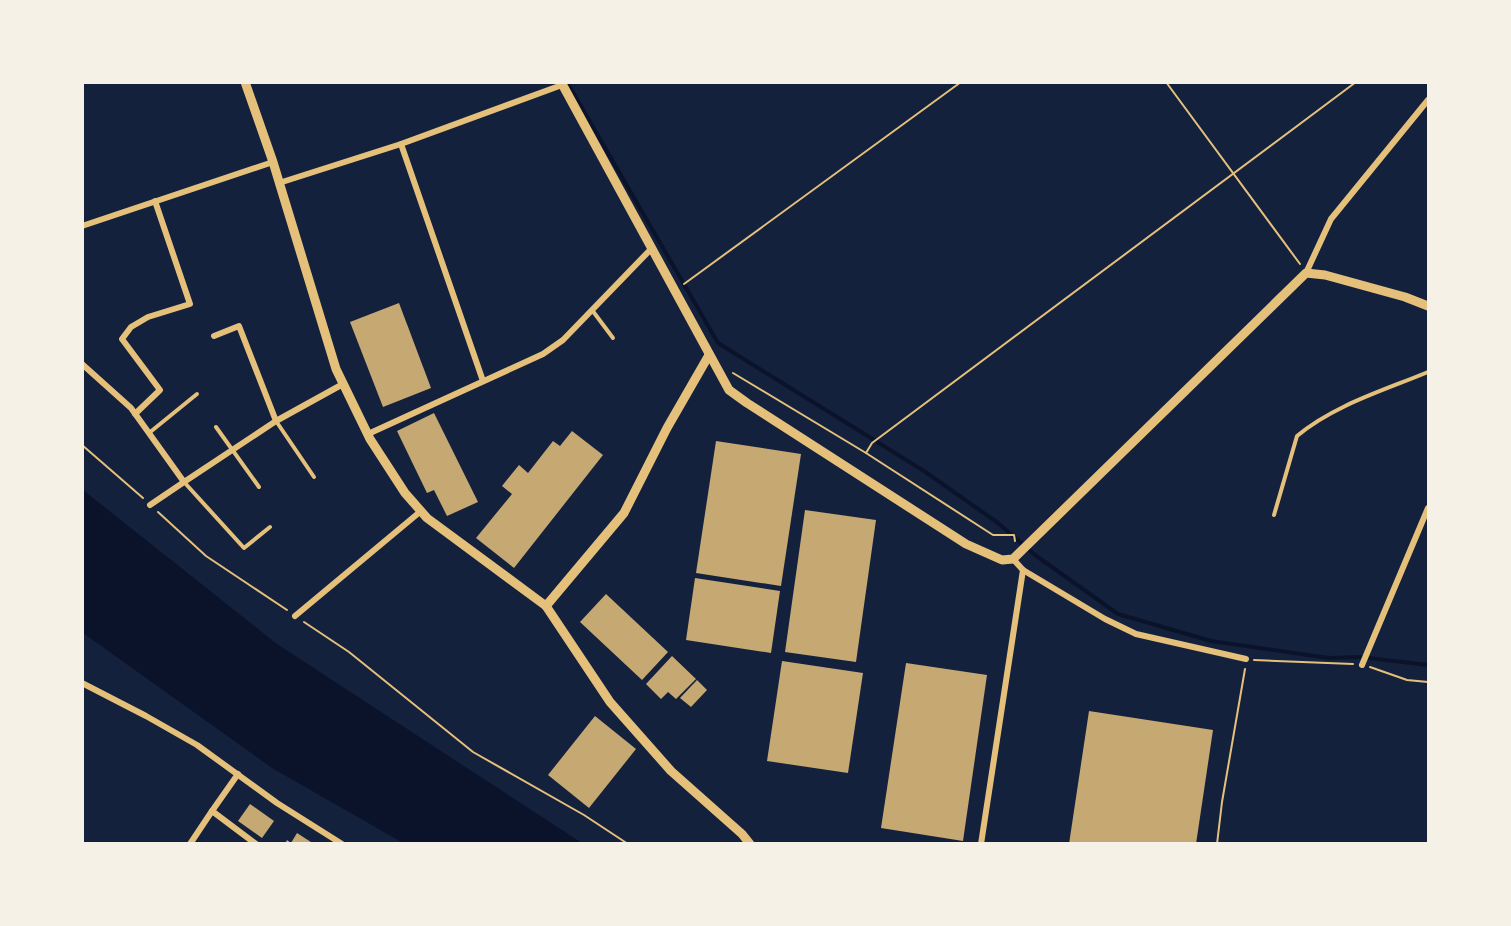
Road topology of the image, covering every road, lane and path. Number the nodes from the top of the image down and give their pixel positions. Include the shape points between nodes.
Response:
1 (245, 82) edge
2 (961, 82) edge
3 (1166, 82) edge
4 (1356, 82) edge
5 (561, 83) edge
6 (1428, 100) edge
7 (401, 144) junction
8 (273, 162) junction
9 (1233, 174) junction
10 (279, 183) junction
11 (155, 201) junction
12 (82, 226) edge
13 (652, 248) junction
14 (1306, 273) junction
15 (675, 291) junction
16 (1428, 306) edge
17 (592, 310) junction
18 (1428, 313) edge
19 (214, 336) dead end
20 (612, 338) dead end
21 (709, 354) junction
22 (82, 363) edge
23 (1428, 372) edge
24 (733, 373) dead end
25 (483, 381) junction
26 (343, 384) junction
27 (197, 394) dead end
28 (135, 414) junction
29 (276, 421) junction
30 (216, 427) dead end
31 (149, 433) junction
32 (368, 434) junction
33 (82, 445) edge
34 (232, 450) junction
35 (866, 453) junction
36 (314, 477) dead end
37 (184, 482) junction
38 (259, 487) dead end
39 (150, 505) junction
40 (1428, 508) edge
41 (421, 512) junction
42 (1274, 515) dead end
43 (270, 527) dead end
44 (1015, 557) junction
45 (1023, 570) junction
46 (546, 606) junction
47 (295, 616) junction
48 (1246, 659) junction
49 (1362, 665) junction
50 (1428, 682) edge
51 (82, 683) edge
52 (238, 774) junction
53 (212, 811) junction
54 (190, 843) edge
55 (256, 843) edge
56 (342, 843) edge
57 (628, 843) edge
58 (750, 843) edge
59 (981, 843) edge
60 (1217, 843) edge

1 - 8 street
2 - 15 path
3 - 9 path
4 - 9 path
5 - 7 street
5 - 13 street
6 - 14 street via 1331,219
7 - 10 street
7 - 25 street
8 - 10 street
8 - 11 street
9 - 14 path
9 - 35 path via 872,443
10 - 26 street
11 - 12 street
11 - 28 street via 190,304 148,317 131,327 122,339 160,390
13 - 15 street
13 - 17 street
14 - 16 street via 1325,275
14 - 44 street
15 - 21 street
16 - 18 street
17 - 20 lane
17 - 25 street via 543,354
19 - 29 street via 239,326
21 - 44 street via 729,390 747,403 966,544 1002,560
21 - 46 street via 624,513
22 - 28 street
23 - 42 lane via 1306,428 1298,436
24 - 35 path
25 - 32 street
26 - 29 street
26 - 32 street
27 - 31 lane
28 - 31 street
29 - 34 street
29 - 36 lane
30 - 34 lane
31 - 37 street
32 - 41 street
33 - 39 path
34 - 37 street
34 - 38 lane
35 - 44 path via 993,535 1014,535
37 - 39 street
37 - 43 lane via 244,548
39 - 47 path via 206,556
40 - 49 street
41 - 46 street
41 - 47 street
44 - 45 street
45 - 48 street via 1136,634
45 - 59 street
46 - 58 street via 610,702 672,771
47 - 57 path via 349,652 473,752
48 - 49 path
48 - 60 path
49 - 50 path via 1407,680
51 - 52 street via 197,745
52 - 53 street
52 - 56 street
53 - 54 street
53 - 55 street

